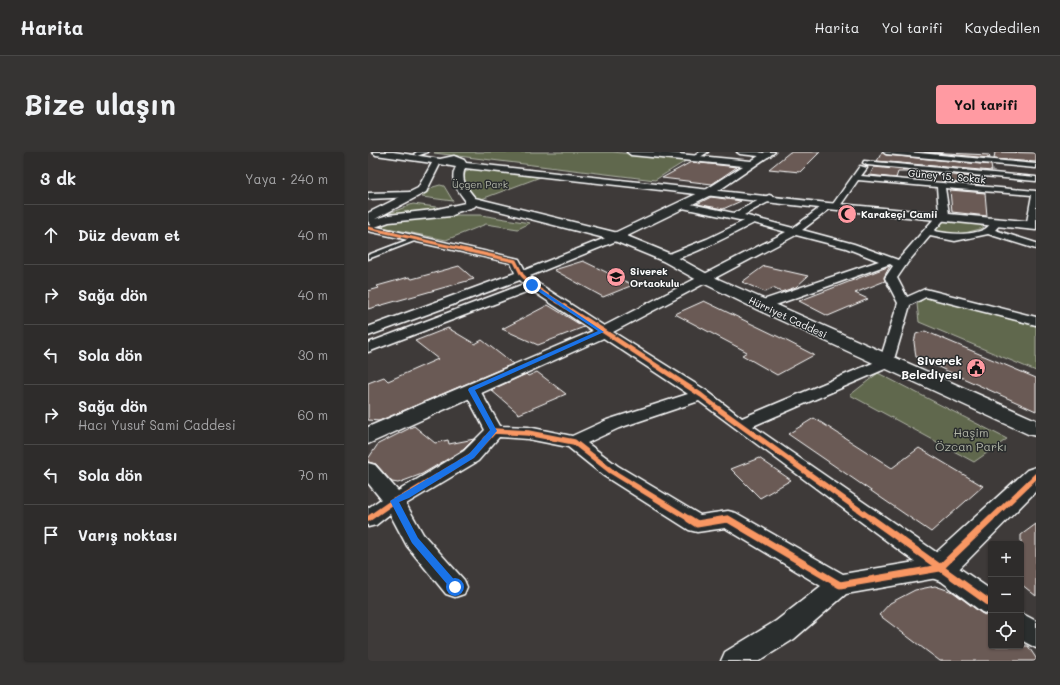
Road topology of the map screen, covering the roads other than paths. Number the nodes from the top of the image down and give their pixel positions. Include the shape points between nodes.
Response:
1 (376, 152) edge
2 (404, 152) edge
3 (631, 152) edge
4 (642, 152) edge
5 (705, 152) edge
6 (740, 152) edge
7 (886, 152) edge
8 (421, 153) edge
9 (770, 154) edge
10 (694, 158) junction
11 (437, 162) junction
12 (458, 162) junction
13 (754, 164) junction
14 (1036, 166) edge
15 (856, 178) junction
16 (1036, 179) edge
17 (450, 182) junction
18 (426, 184) junction
19 (941, 185) junction
20 (714, 190) junction
21 (1036, 193) edge
22 (412, 195) junction
23 (368, 196) edge
24 (769, 198) junction
25 (471, 200) junction
26 (681, 204) junction
27 (832, 205) junction
28 (437, 213) junction
29 (942, 215) junction
30 (736, 216) junction
31 (536, 218) junction
32 (370, 219) edge
33 (753, 220) junction
34 (997, 222) junction
35 (1035, 223) edge
36 (368, 228) edge
37 (795, 231) junction
38 (988, 231) junction
39 (928, 233) junction
40 (617, 237) junction
41 (415, 238) junction
42 (1036, 246) edge
43 (368, 257) edge
44 (668, 258) junction
45 (894, 263) junction
46 (522, 275) junction
47 (704, 278) junction
48 (532, 285) junction
49 (941, 285) dead end
50 (925, 293) junction
51 (904, 303) junction
52 (762, 305) junction
53 (1036, 321) edge
54 (368, 332) edge
55 (602, 332) junction
56 (368, 348) edge
57 (887, 363) junction
58 (472, 390) junction
59 (701, 395) junction
60 (740, 425) junction
61 (1036, 429) edge
62 (494, 431) junction
63 (368, 436) edge
64 (574, 442) junction
65 (368, 470) edge
66 (1036, 476) edge
67 (394, 501) junction
68 (368, 519) edge
69 (940, 568) junction
70 (840, 585) junction
71 (455, 587) dead end
72 (988, 602) edge
73 (1024, 627) edge
74 (1036, 636) edge
75 (735, 661) edge

1 - 11 main road
2 - 8 main road
3 - 4 main road
4 - 10 main road
5 - 10 street
6 - 9 street
7 - 14 street
8 - 12 main road
9 - 13 main road
10 - 13 main road
11 - 12 main road
11 - 18 main road
12 - 17 main road via 457,173
12 - 20 main road
13 - 20 main road
15 - 16 street via 869,160
15 - 19 street, Güney 15. Sokak
15 - 27 street
17 - 18 main road
17 - 25 main road
18 - 22 main road via 422,190
19 - 21 street, Güney 15. Sokak
19 - 29 street
20 - 24 main road
20 - 26 main road
20 - 27 main road
21 - 35 street
22 - 23 street
22 - 32 main road
24 - 27 main road
24 - 30 street
25 - 28 main road via 470,205 463,208
25 - 31 main road
26 - 30 street
26 - 40 main road
27 - 29 main road
27 - 37 street
28 - 31 main road via 470,211
28 - 32 main road
29 - 34 main road
29 - 35 main road
29 - 39 street
30 - 33 street
31 - 40 main road, Hürriyet Caddesi
33 - 37 street
33 - 44 street via 711,241
34 - 35 main road
34 - 38 street
36 - 41 street
37 - 45 street via 850,246
37 - 47 street
38 - 39 street via 955,238
38 - 42 street
39 - 45 street
40 - 44 main road, Hürriyet Caddesi
40 - 46 street
41 - 43 lane
41 - 46 street via 515,261
44 - 47 main road, Hürriyet Caddesi
45 - 51 street via 891,278
45 - 52 street
46 - 48 street
46 - 54 street
47 - 52 main road, Hürriyet Caddesi
47 - 55 street
48 - 55 street
48 - 56 street
49 - 50 street
50 - 51 street
50 - 53 street
51 - 57 street
52 - 57 main road, Hürriyet Caddesi
55 - 58 main road
55 - 59 street
57 - 60 street
57 - 61 main road, Hürriyet Caddesi
58 - 62 street
58 - 63 main road
59 - 60 street
59 - 64 street via 613,424
60 - 69 street
62 - 64 street via 528,433
62 - 67 street via 471,456
64 - 70 street via 611,471 697,524 728,519
65 - 67 street
66 - 69 main road
67 - 68 street
67 - 71 street via 415,540
69 - 70 street
69 - 72 street
70 - 75 street via 785,630
73 - 74 street

